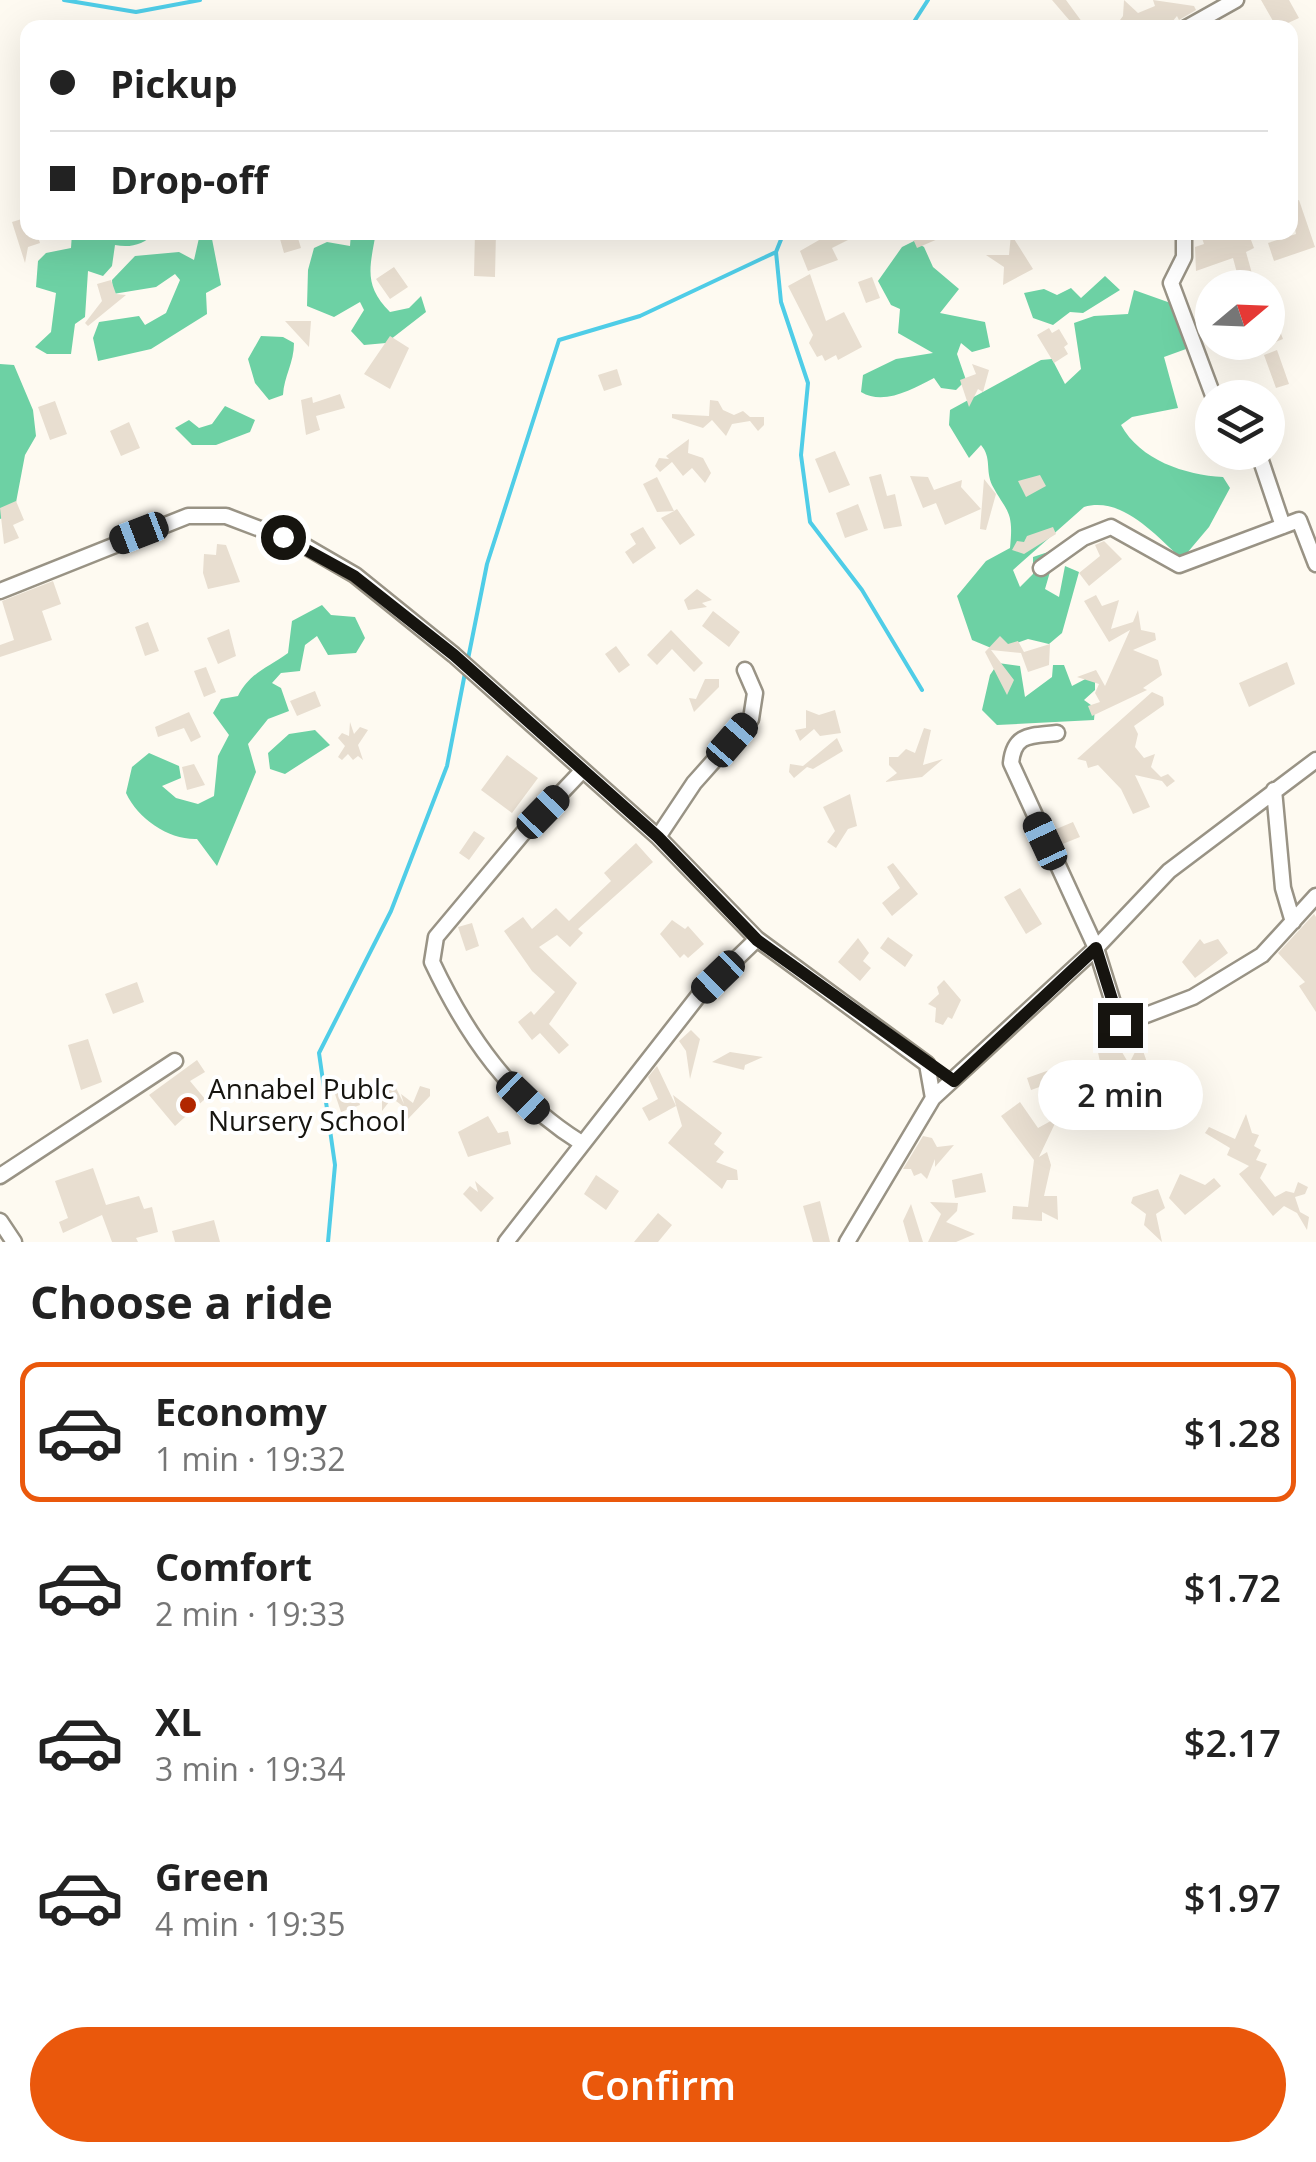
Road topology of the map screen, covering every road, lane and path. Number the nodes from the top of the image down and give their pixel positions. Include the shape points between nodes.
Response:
1 (1236, 0) edge
2 (1200, 20) edge
3 (1184, 240) edge
4 (1207, 380) edge
5 (1264, 470) edge
6 (1283, 526) junction
7 (1316, 564) edge
8 (1042, 568) dead end
9 (0, 591) edge
10 (744, 670) dead end
11 (1057, 732) dead end
12 (1316, 760) edge
13 (581, 772) junction
14 (1274, 790) junction
15 (658, 837) junction
16 (1316, 896) edge
17 (1293, 922) junction
18 (757, 940) junction
19 (1096, 948) junction
20 (175, 1061) dead end
21 (927, 1064) junction
22 (954, 1081) junction
23 (932, 1098) junction
24 (580, 1142) junction
25 (0, 1176) edge
26 (0, 1220) edge
27 (14, 1242) edge
28 (506, 1242) edge
29 (847, 1242) edge

1 - 2 street
3 - 4 street via 1184,257 1170,283
5 - 6 street
6 - 7 street via 1298,520
6 - 8 street via 1179,566 1111,527
9 - 13 street via 188,516 226,516 305,546 354,576 454,655
10 - 15 street via 754,693 751,719 694,783
11 - 19 street via 1021,737 1010,762
12 - 14 street
13 - 15 street
13 - 24 street via 436,938 432,962 499,1075
14 - 17 street via 1283,888
14 - 19 street via 1170,871
15 - 18 street
16 - 17 street
17 - 19 street via 1272,948 1212,986 1120,1025
18 - 21 street
18 - 24 street via 700,995
19 - 22 street
20 - 25 street
21 - 22 street
21 - 23 street
22 - 23 street
23 - 29 street
24 - 28 street
26 - 27 street

